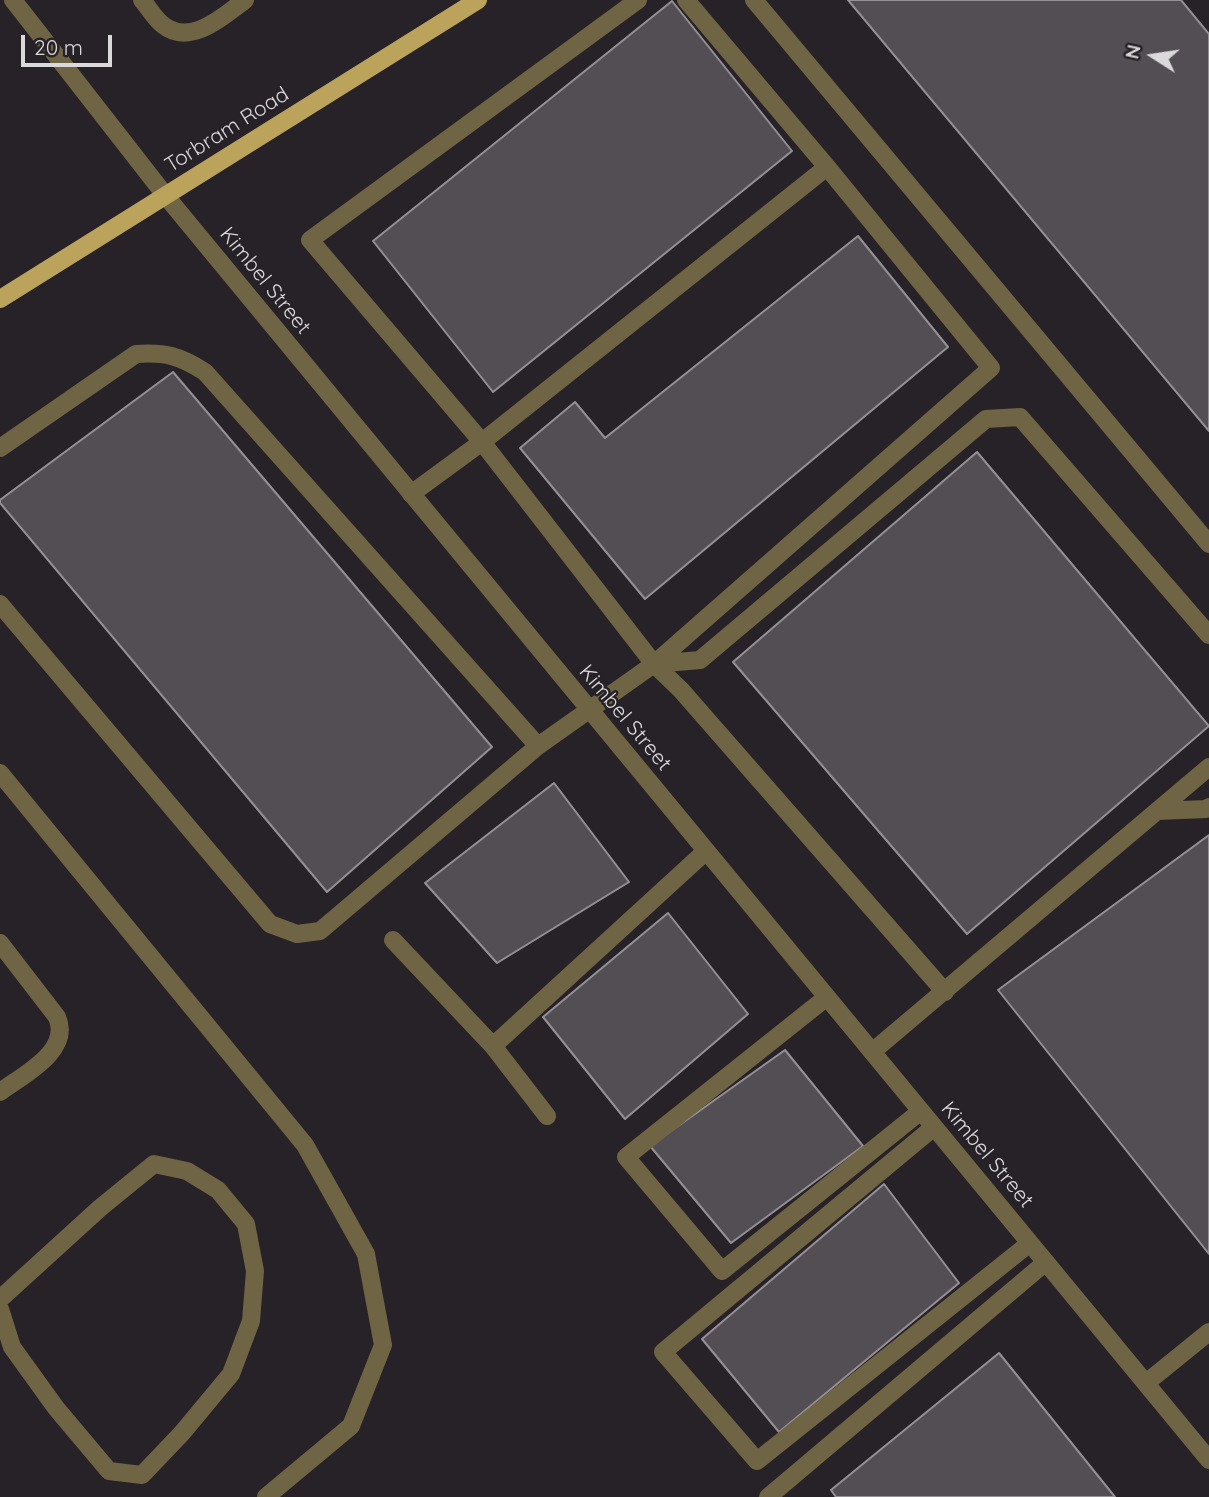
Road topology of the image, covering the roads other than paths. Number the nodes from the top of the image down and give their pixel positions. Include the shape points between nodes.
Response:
1 (13, 0) edge
2 (142, 0) edge
3 (245, 0) edge
4 (478, 0) edge
5 (638, 0) edge
6 (686, 0) edge
7 (754, 0) edge
8 (827, 167) junction
9 (165, 195) junction
10 (0, 299) edge
11 (482, 442) junction
12 (0, 448) edge
13 (411, 494) junction
14 (1209, 544) edge
15 (0, 604) edge
16 (1209, 635) edge
17 (654, 664) junction
18 (589, 711) junction
19 (538, 746) junction
20 (1209, 767) edge
21 (0, 773) edge
22 (1209, 807) edge
23 (1157, 811) junction
24 (706, 851) junction
25 (393, 940) dead end
26 (0, 943) edge
27 (945, 992) junction
28 (827, 997) junction
29 (493, 1046) junction
30 (872, 1052) junction
31 (0, 1092) edge
32 (921, 1111) junction
33 (547, 1116) dead end
34 (934, 1127) junction
35 (1030, 1242) junction
36 (1046, 1262) junction
37 (0, 1299) edge
38 (0, 1309) edge
39 (1209, 1332) edge
40 (1146, 1383) junction
41 (1209, 1460) edge
42 (266, 1497) edge
43 (768, 1497) edge

1 - 9 street, Kimbel Street
2 - 3 street via 164,27 186,33 210,26
4 - 9 main road, Torbram Road
5 - 11 street via 310,240
6 - 8 street
7 - 14 street
8 - 11 street
8 - 17 street via 991,368
9 - 10 main road, Torbram Road
9 - 13 street, Kimbel Street
11 - 13 street
11 - 17 street
12 - 19 street via 136,354 159,352 183,358 205,372
13 - 18 street, Kimbel Street
15 - 19 street via 270,924 297,934 320,931
16 - 17 street via 1020,417 986,419 700,660
17 - 18 street
17 - 27 street
18 - 19 street
18 - 24 street, Kimbel Street
20 - 23 street
21 - 42 street via 305,1144 366,1254 383,1345 351,1426
22 - 23 street
23 - 27 street
24 - 28 street, Kimbel Street
24 - 29 street
25 - 29 street
26 - 31 street via 61,1027 60,1038 40,1063
27 - 30 street
28 - 30 street, Kimbel Street
28 - 32 street via 626,1157 722,1271
29 - 33 street
30 - 32 street, Kimbel Street
32 - 34 street, Kimbel Street
34 - 35 street, Kimbel Street
34 - 35 street via 663,1352 757,1461
35 - 36 street, Kimbel Street
36 - 40 street, Kimbel Street
36 - 43 street
37 - 38 street via 154,1164 187,1171 218,1190 246,1224 255,1271 251,1321 231,1374 142,1475 109,1471 12,1347
39 - 40 street
40 - 41 street, Kimbel Street

